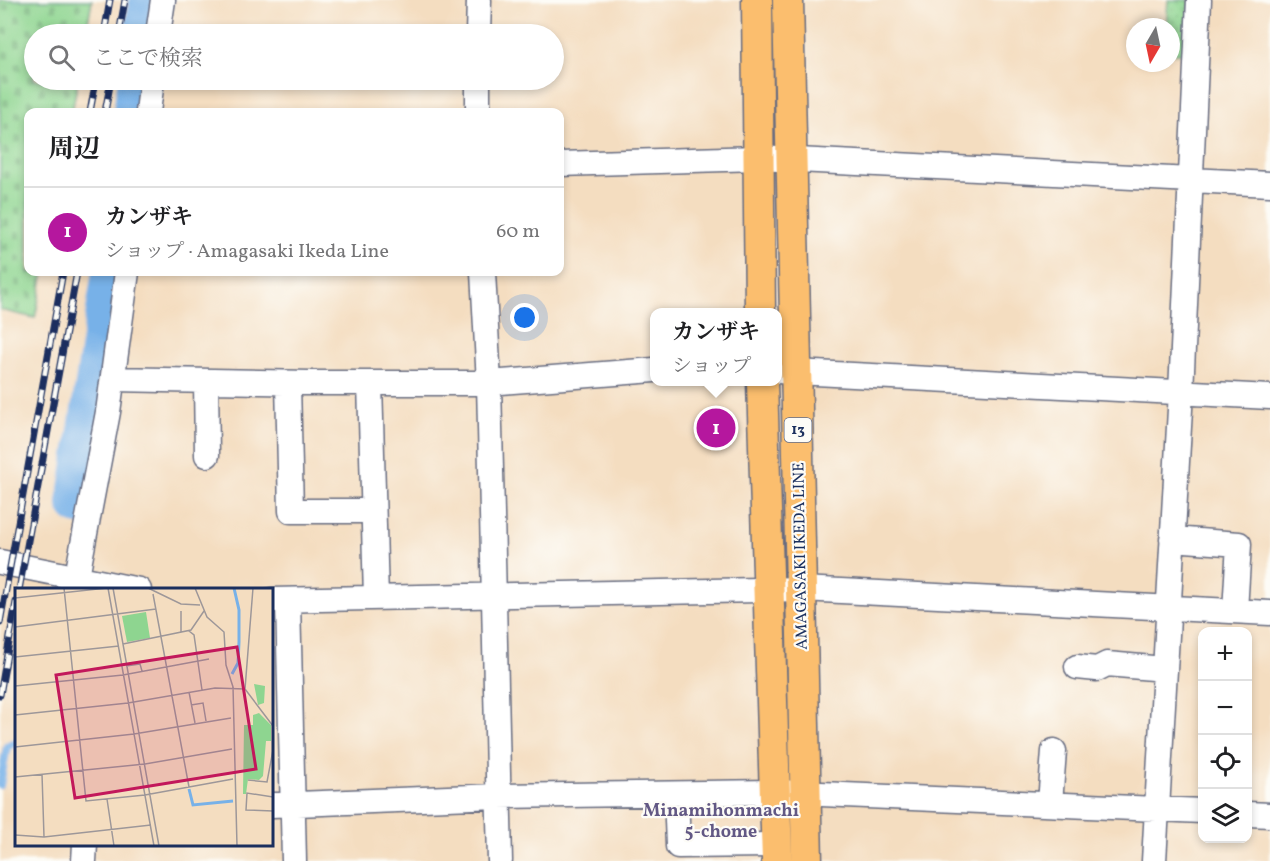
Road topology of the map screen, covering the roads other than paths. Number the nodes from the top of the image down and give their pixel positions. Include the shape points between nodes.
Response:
1 (163, 0) edge
2 (479, 0) edge
3 (757, 0) edge
4 (788, 0) edge
5 (1199, 0) edge
6 (160, 24) edge
7 (478, 24) edge
8 (151, 90) edge
9 (478, 90) edge
10 (148, 108) edge
11 (478, 108) edge
12 (758, 158) junction
13 (792, 160) junction
14 (564, 164) edge
15 (1190, 179) junction
16 (1270, 184) edge
17 (126, 276) edge
18 (483, 276) edge
19 (760, 308) edge
20 (650, 370) edge
21 (787, 371) edge
22 (113, 379) junction
23 (206, 381) junction
24 (288, 383) junction
25 (370, 383) junction
26 (489, 383) junction
27 (762, 386) edge
28 (1181, 392) junction
29 (1270, 397) edge
30 (207, 455) dead end
31 (373, 511) junction
32 (1172, 539) junction
33 (0, 562) edge
34 (74, 583) edge
35 (120, 588) edge
36 (768, 589) junction
37 (802, 589) junction
38 (495, 595) junction
39 (375, 598) junction
40 (280, 600) edge
41 (1168, 608) junction
42 (1235, 611) junction
43 (1270, 613) edge
44 (1077, 667) dead end
45 (1164, 669) junction
46 (1054, 752) dead end
47 (776, 792) junction
48 (806, 792) junction
49 (676, 794) junction
50 (498, 796) junction
51 (1050, 803) junction
52 (281, 804) edge
53 (1156, 809) junction
54 (1198, 811) edge
55 (1252, 814) edge
56 (1270, 815) edge
57 (85, 846) edge
58 (777, 853) edge
59 (84, 861) edge
60 (294, 861) edge
61 (500, 861) edge
62 (807, 861) edge
63 (1154, 861) edge

1 - 6 street
2 - 7 street
3 - 12 main road
4 - 13 main road, AMAGASAKI IKEDA LINE / 13
5 - 15 street
8 - 10 street
9 - 11 street
12 - 13 street
12 - 14 street
12 - 19 main road
13 - 15 street
13 - 21 main road, AMAGASAKI IKEDA LINE / 13
15 - 16 street
15 - 28 street
17 - 22 street
18 - 26 street
20 - 26 street
21 - 28 street
21 - 37 main road, AMAGASAKI IKEDA LINE / 13
22 - 23 street
22 - 34 street
23 - 24 street
23 - 30 street
24 - 25 street
24 - 31 street via 291,511
25 - 26 street
25 - 31 street
26 - 38 street
27 - 36 main road, AMAGASAKI IKEDA LINE / 13
28 - 29 street
28 - 32 street
31 - 39 street
32 - 41 street
32 - 42 street via 1239,544
33 - 34 street
34 - 35 street
36 - 37 street
36 - 38 street
36 - 47 main road, AMAGASAKI IKEDA LINE / 13
37 - 41 street
37 - 48 main road, AMAGASAKI IKEDA LINE / 13
38 - 39 street
38 - 50 street
39 - 40 street
40 - 52 street
41 - 42 street
41 - 45 street
42 - 43 street
44 - 45 street via 1096,669 1107,664
45 - 53 street
46 - 51 street
47 - 48 street
47 - 49 street
47 - 58 main road, AMAGASAKI IKEDA LINE / 13
48 - 51 street
48 - 62 main road, AMAGASAKI IKEDA LINE / 13
49 - 50 street
49 - 58 street via 678,846
50 - 52 street
50 - 61 street
51 - 53 street
52 - 60 street
53 - 54 street
53 - 63 street
55 - 56 street
57 - 59 street

